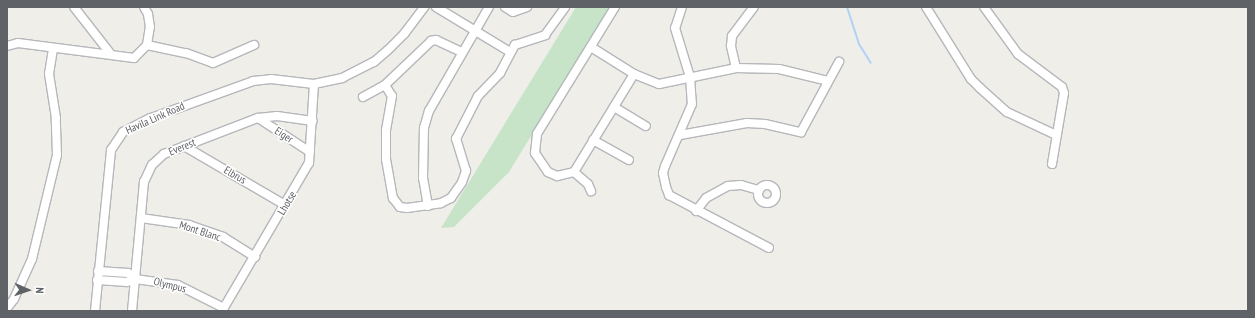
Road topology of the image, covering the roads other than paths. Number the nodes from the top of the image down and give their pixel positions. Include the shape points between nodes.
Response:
1 (74, 7) edge
2 (144, 7) edge
3 (424, 7) edge
4 (436, 7) edge
5 (489, 7) edge
6 (505, 7) edge
7 (528, 7) edge
8 (565, 7) edge
9 (615, 7) edge
10 (682, 7) edge
11 (754, 7) edge
12 (926, 7) edge
13 (984, 7) edge
14 (475, 30) junction
15 (147, 45) junction
16 (254, 45) dead end
17 (7, 46) edge
18 (591, 47) junction
19 (53, 49) junction
20 (462, 52) junction
21 (510, 52) junction
22 (110, 53) junction
23 (840, 62) dead end
24 (736, 68) junction
25 (634, 74) junction
26 (690, 77) junction
27 (828, 81) junction
28 (314, 84) junction
29 (385, 84) junction
30 (363, 97) dead end
31 (614, 107) junction
32 (258, 118) junction
33 (313, 121) junction
34 (646, 126) dead end
35 (680, 135) junction
36 (1056, 135) junction
37 (594, 140) junction
38 (184, 146) junction
39 (310, 152) junction
40 (628, 160) dead end
41 (1052, 164) dead end
42 (574, 172) junction
43 (759, 190) dead end
44 (591, 191) dead end
45 (285, 205) junction
46 (428, 206) junction
47 (696, 211) junction
48 (141, 218) junction
49 (769, 248) dead end
50 (255, 257) junction
51 (98, 271) junction
52 (135, 279) junction
53 (97, 280) junction
54 (7, 308) edge
55 (223, 310) edge
56 (95, 311) edge
57 (132, 311) edge

1 - 22 street
2 - 15 street via 150,28
3 - 28 street, Havila Link Road via 404,34 374,62 342,78
4 - 14 street
5 - 14 street
6 - 7 street via 513,12
8 - 21 street via 550,31 515,45
9 - 18 street
10 - 26 street via 675,28
11 - 24 street via 732,36 731,46
12 - 36 street via 971,79 980,88 1007,112
13 - 36 street via 1018,54 1062,88 1064,93
14 - 20 street
14 - 21 street
15 - 16 street via 186,53 213,63
15 - 22 street via 134,58 119,58
17 - 19 street via 18,43
18 - 25 street
18 - 42 street via 537,134 534,143 535,153 548,172 557,176
19 - 22 street
19 - 54 street via 49,74 56,118 57,155 32,259
20 - 29 street via 436,40 431,41
20 - 46 street via 429,111 424,128 423,178
21 - 46 street via 500,72 478,96 456,139 466,171 462,182 450,198
23 - 27 street
24 - 26 street
24 - 27 street via 779,69
25 - 26 street via 659,84
25 - 31 street
26 - 35 street via 692,104
27 - 35 street via 801,132 766,124 747,123
28 - 33 street, Lhotse
28 - 51 street, Havila Link Road via 271,79 252,81 151,118 123,132 111,150
29 - 30 street
29 - 46 street via 392,96 386,130 386,159 393,198 400,207
31 - 34 street
31 - 37 street
32 - 33 street, Everest via 277,116
32 - 38 street, Everest
32 - 39 street, Eiger
33 - 39 street, Lhotse
35 - 47 street via 663,173 669,195
36 - 41 street
37 - 40 street
37 - 42 street
38 - 45 street, Elbrus
38 - 48 street, Everest via 164,154 152,165 144,182
39 - 45 street, Lhotse via 304,173
42 - 44 street via 588,184
43 - 47 street via 741,185 728,186 706,198
45 - 50 street, Lhotse
47 - 49 street
48 - 50 street, Mont Blanc via 196,227 223,237
48 - 52 street, Everest
50 - 55 street, Lhotse
51 - 52 street via 128,273
51 - 53 street, Havila Link Road
52 - 53 street via 127,282
52 - 55 street, Olympus via 178,285
52 - 57 street, Everest
53 - 56 street, Havila Link Road

